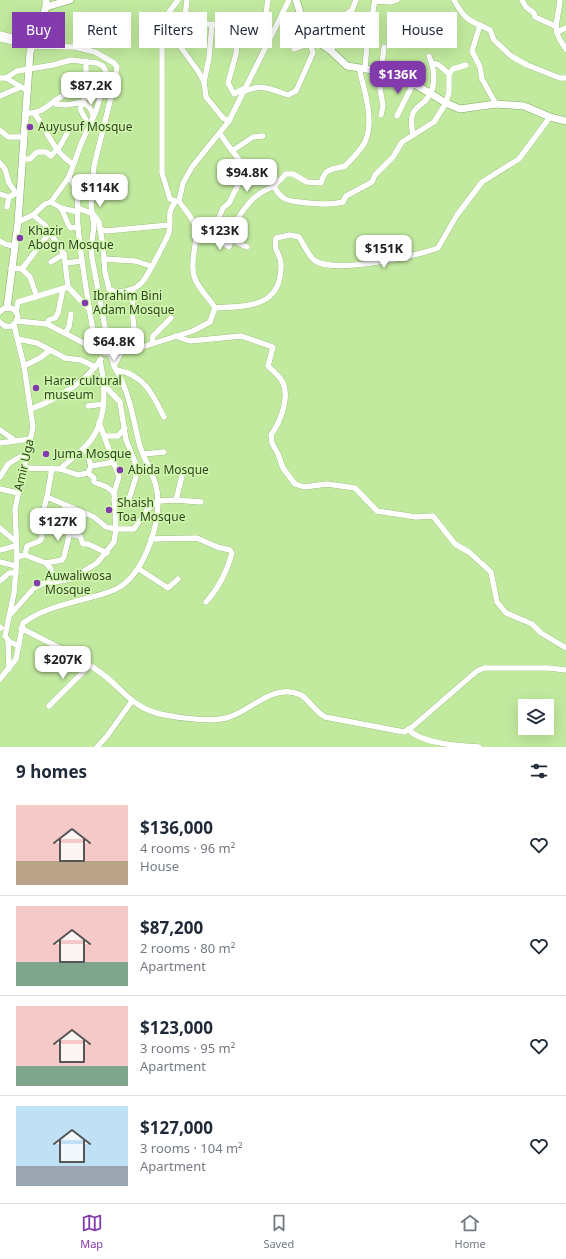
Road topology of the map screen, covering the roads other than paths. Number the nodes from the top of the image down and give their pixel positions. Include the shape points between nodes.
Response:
1 (70, 0) edge
2 (178, 0) edge
3 (187, 0) edge
4 (268, 0) edge
5 (290, 0) edge
6 (296, 0) edge
7 (356, 0) edge
8 (397, 0) edge
9 (454, 0) edge
10 (522, 0) edge
11 (560, 0) edge
12 (375, 1) edge
13 (46, 4) edge
14 (169, 12) edge
15 (266, 12) edge
16 (300, 12) edge
17 (212, 24) junction
18 (215, 25) edge
19 (480, 25) junction
20 (566, 28) edge
21 (556, 29) junction
22 (272, 32) edge
23 (0, 34) edge
24 (4, 39) edge
25 (65, 46) edge
26 (384, 47) dead end
27 (31, 48) edge
28 (162, 48) edge
29 (182, 48) edge
30 (236, 48) edge
31 (264, 48) edge
32 (312, 48) edge
33 (328, 48) edge
34 (566, 49) edge
35 (331, 50) junction
36 (429, 56) dead end
37 (86, 61) junction
38 (432, 63) junction
39 (466, 65) dead end
40 (28, 68) junction
41 (362, 69) junction
42 (379, 71) junction
43 (85, 74) junction
44 (449, 74) junction
45 (3, 78) edge
46 (566, 78) edge
47 (204, 82) junction
48 (414, 82) junction
49 (21, 87) junction
50 (96, 88) junction
51 (243, 90) junction
52 (28, 91) junction
53 (102, 91) junction
54 (431, 94) junction
55 (0, 96) edge
56 (55, 100) junction
57 (83, 102) junction
58 (446, 103) junction
59 (496, 104) junction
60 (26, 113) junction
61 (35, 114) junction
62 (93, 115) junction
63 (381, 115) dead end
64 (397, 116) dead end
65 (550, 117) junction
66 (86, 120) dead end
67 (229, 121) junction
68 (566, 121) edge
69 (0, 130) edge
70 (69, 130) dead end
71 (220, 134) junction
72 (412, 135) junction
73 (263, 136) dead end
74 (24, 137) junction
75 (57, 149) junction
76 (232, 151) junction
77 (22, 159) junction
78 (0, 163) edge
79 (73, 164) junction
80 (250, 169) junction
81 (69, 177) junction
82 (274, 186) junction
83 (0, 194) edge
84 (9, 197) junction
85 (177, 201) junction
86 (51, 202) junction
87 (8, 207) dead end
88 (61, 208) junction
89 (78, 210) junction
90 (94, 214) junction
91 (33, 215) junction
92 (18, 222) junction
93 (169, 225) junction
94 (78, 227) junction
95 (100, 229) junction
96 (196, 230) junction
97 (50, 232) junction
98 (212, 234) junction
99 (232, 238) junction
100 (0, 241) edge
101 (13, 246) junction
102 (247, 247) dead end
103 (64, 254) junction
104 (104, 259) junction
105 (82, 261) junction
106 (51, 262) dead end
107 (66, 263) junction
108 (151, 266) junction
109 (11, 268) junction
110 (22, 269) junction
111 (65, 288) junction
112 (133, 289) junction
113 (37, 297) junction
114 (7, 308) junction
115 (215, 308) junction
116 (90, 310) junction
117 (0, 312) edge
118 (16, 312) junction
119 (71, 314) dead end
120 (171, 318) dead end
121 (0, 322) edge
122 (15, 323) junction
123 (47, 324) junction
124 (65, 333) junction
125 (175, 336) junction
126 (18, 338) junction
127 (44, 339) dead end
128 (37, 342) junction
129 (152, 344) junction
130 (139, 348) junction
131 (48, 351) junction
132 (122, 351) junction
133 (105, 353) junction
134 (100, 360) junction
135 (24, 366) junction
136 (95, 366) junction
137 (116, 368) junction
138 (104, 385) junction
139 (104, 404) junction
140 (88, 406) dead end
141 (31, 409) junction
142 (164, 416) dead end
143 (99, 422) junction
144 (125, 428) junction
145 (0, 430) edge
146 (106, 436) junction
147 (13, 439) dead end
148 (30, 440) junction
149 (0, 443) edge
150 (85, 447) junction
151 (28, 452) junction
152 (164, 452) dead end
153 (143, 454) junction
154 (115, 462) junction
155 (92, 466) junction
156 (25, 468) junction
157 (52, 468) junction
158 (184, 468) dead end
159 (60, 469) junction
160 (88, 473) junction
161 (0, 477) edge
162 (0, 489) edge
163 (18, 493) junction
164 (114, 493) junction
165 (47, 497) junction
166 (114, 500) junction
167 (176, 500) junction
168 (157, 502) junction
169 (201, 502) dead end
170 (65, 505) junction
171 (0, 528) edge
172 (116, 529) junction
173 (70, 534) junction
174 (151, 539) junction
175 (15, 544) junction
176 (0, 550) edge
177 (107, 553) junction
178 (25, 556) junction
179 (17, 557) junction
180 (0, 562) edge
181 (46, 563) junction
182 (16, 566) junction
183 (139, 569) junction
184 (16, 573) junction
185 (178, 579) dead end
186 (0, 581) edge
187 (51, 582) junction
188 (206, 602) dead end
189 (10, 614) junction
190 (21, 628) junction
191 (2, 629) edge
192 (8, 641) junction
193 (19, 646) junction
194 (566, 648) edge
195 (88, 666) junction
196 (9, 669) junction
197 (566, 670) edge
198 (0, 679) edge
199 (132, 701) junction
200 (49, 706) dead end
201 (408, 729) junction
202 (97, 747) edge
203 (480, 747) edge

1 - 13 main road
2 - 14 street
3 - 17 street via 185,17 189,21
4 - 15 street
5 - 22 street
6 - 16 main road
7 - 35 street via 352,10 346,12 343,18
8 - 12 street
9 - 19 street via 469,22
10 - 21 street via 535,17
11 - 21 street
12 - 41 street
17 - 18 street
17 - 47 street
19 - 46 street via 490,30 494,40 511,56 526,65
19 - 59 street via 472,51 480,67 482,79
20 - 21 street
21 - 34 street via 559,40
23 - 24 street
25 - 90 street via 95,52 117,67 94,166 91,206
26 - 42 street
27 - 40 main road
28 - 85 street via 162,173 167,194 170,199
29 - 47 street
30 - 51 street via 228,83 234,94
31 - 51 street
32 - 51 street via 313,53 296,91 288,95 261,86
33 - 35 main road
35 - 41 main road via 347,66
36 - 38 street
37 - 40 street via 71,60
37 - 43 street
37 - 53 street via 103,66 107,74
38 - 44 street via 439,65
38 - 54 street via 435,78
39 - 44 street via 453,69
40 - 45 street
40 - 52 main road
41 - 42 main road
41 - 82 street via 369,128 365,143 345,166 326,171 321,182 306,182 293,174 286,174
42 - 48 main road via 398,74
42 - 63 street via 383,106
43 - 50 street via 86,82
43 - 56 street via 73,83 64,95
44 - 58 street
45 - 49 street
47 - 67 street via 206,97 223,118
48 - 54 main road
48 - 64 street
49 - 52 street
49 - 55 street
50 - 53 street
50 - 57 street via 87,93
51 - 67 street
52 - 60 main road
53 - 62 street
54 - 58 main road
54 - 72 street via 413,113
56 - 57 street via 56,104 61,106
56 - 61 street
57 - 62 street
57 - 66 street via 80,109
58 - 59 main road via 460,109
58 - 72 street via 434,122
59 - 65 main road via 527,107
60 - 61 street
60 - 74 main road
61 - 75 street
62 - 79 street
65 - 68 main road
65 - 115 street via 518,159 482,182 457,215 438,248 403,258 341,266 314,260 299,237 290,235 276,238 275,247 282,262 280,280 272,294 256,305
67 - 71 street
69 - 74 street via 12,138
70 - 75 street
71 - 76 street
71 - 85 street via 189,172
72 - 82 street via 402,142 372,182 346,196 343,202 325,206 292,202 282,196
73 - 76 street via 253,137
74 - 77 main road
75 - 77 street via 51,156 46,152 37,152 30,159
75 - 79 street
76 - 80 street
77 - 92 main road
78 - 84 street via 6,169 9,183 16,193
79 - 81 street
80 - 82 street via 271,181
80 - 98 street via 241,179 229,203 223,208
81 - 86 street
81 - 89 street via 76,189
82 - 99 street via 258,194 245,208 235,224
83 - 84 street
84 - 87 street
85 - 93 street via 170,209
85 - 96 street via 194,222
86 - 88 street
86 - 91 street
88 - 89 street
88 - 94 street via 69,226
89 - 90 street
89 - 94 street
90 - 95 street
90 - 133 street via 92,258
91 - 92 street
91 - 97 street
92 - 101 main road
93 - 95 street
93 - 108 street via 169,232
94 - 105 street
95 - 104 street
96 - 98 street
96 - 115 street via 193,274 197,285
97 - 103 street
97 - 110 street
98 - 99 street via 228,247
99 - 102 street
100 - 101 street
101 - 109 main road
103 - 106 street
103 - 107 street
104 - 108 street via 135,261
104 - 112 street via 110,289 114,292
105 - 107 street
105 - 116 street
107 - 111 street
108 - 112 street via 144,282
109 - 110 street
109 - 114 main road
110 - 113 street via 30,277
111 - 113 street
111 - 116 street
111 - 123 street via 58,313
112 - 130 street via 134,334
113 - 118 street via 18,302
114 - 117 street
114 - 118 street
115 - 125 street via 210,322 193,331
116 - 133 street via 91,321
118 - 122 street, Amir Uga
119 - 124 street via 69,327
120 - 129 street via 153,336
121 - 122 street via 4,326
122 - 123 street
122 - 126 street, Amir Uga
123 - 124 street
124 - 133 street
125 - 129 street
125 - 194 street via 190,341 241,336 273,347 268,366 281,378 285,391 277,427 271,435 287,476 295,484 304,486 327,484 355,488 376,511 416,517 433,516 455,544 469,552 491,572 497,602 506,613 532,624 541,633
126 - 128 street
126 - 135 street, Amir Uga
127 - 128 street
128 - 131 street
129 - 130 street
130 - 132 street
131 - 135 street
131 - 136 street
132 - 133 street
132 - 137 street
133 - 134 street
133 - 137 street
134 - 136 street
134 - 138 street
135 - 141 street, Amir Uga
136 - 141 street via 57,398
137 - 142 street via 136,377 152,391
137 - 153 street via 127,389
138 - 139 street
138 - 144 street via 118,398
139 - 140 street
139 - 143 street
141 - 148 street, Amir Uga via 33,427
143 - 146 street
143 - 150 street
144 - 146 street via 118,436
144 - 166 street via 129,449 135,462 136,476 129,499
145 - 147 street
146 - 154 street
148 - 149 street
148 - 151 street, Amir Uga
150 - 155 street
150 - 159 street
151 - 156 street, Amir Uga
151 - 161 street via 8,464
152 - 153 street
153 - 168 street via 156,486
154 - 155 street
154 - 164 street via 120,477
155 - 160 street
156 - 157 street
156 - 163 street, Amir Uga
157 - 159 street
157 - 165 street
158 - 167 street
159 - 160 street via 73,474
160 - 164 street via 94,478 94,482 106,486
162 - 163 street
163 - 175 street, Amir Uga via 14,509
164 - 166 street
165 - 170 street
165 - 178 street via 41,520 42,537 40,541 27,546
166 - 172 street
167 - 168 street
167 - 169 street
168 - 172 street via 147,510 134,529
168 - 174 street
170 - 172 street via 94,518 106,527
170 - 173 street
171 - 175 street
172 - 177 street via 114,542
173 - 177 street via 80,536 83,544
173 - 181 street via 62,560
174 - 183 street
174 - 188 street via 197,538 230,550 232,553 229,563 217,590
175 - 176 street
175 - 179 street, Amir Uga
177 - 187 street via 97,563 71,579
178 - 179 street
178 - 181 street
179 - 182 street, Amir Uga
180 - 182 street
181 - 187 street via 51,569
182 - 184 street, Amir Uga
183 - 185 street via 168,588
183 - 190 street via 120,587 42,612 23,623
184 - 186 street via 9,573
184 - 189 street, Amir Uga
187 - 189 street via 34,588
189 - 191 street, Amir Uga
190 - 193 street
190 - 195 street via 71,654
191 - 192 street, Amir Uga
192 - 193 street
192 - 196 street, Amir Uga
193 - 196 street via 16,659
195 - 199 street
195 - 200 street
196 - 198 street
197 - 201 street via 477,670
199 - 201 street via 149,711 164,715 205,719 226,718 271,694 283,692 302,695 325,717 404,732
199 - 202 street
201 - 203 street via 414,735 432,741

